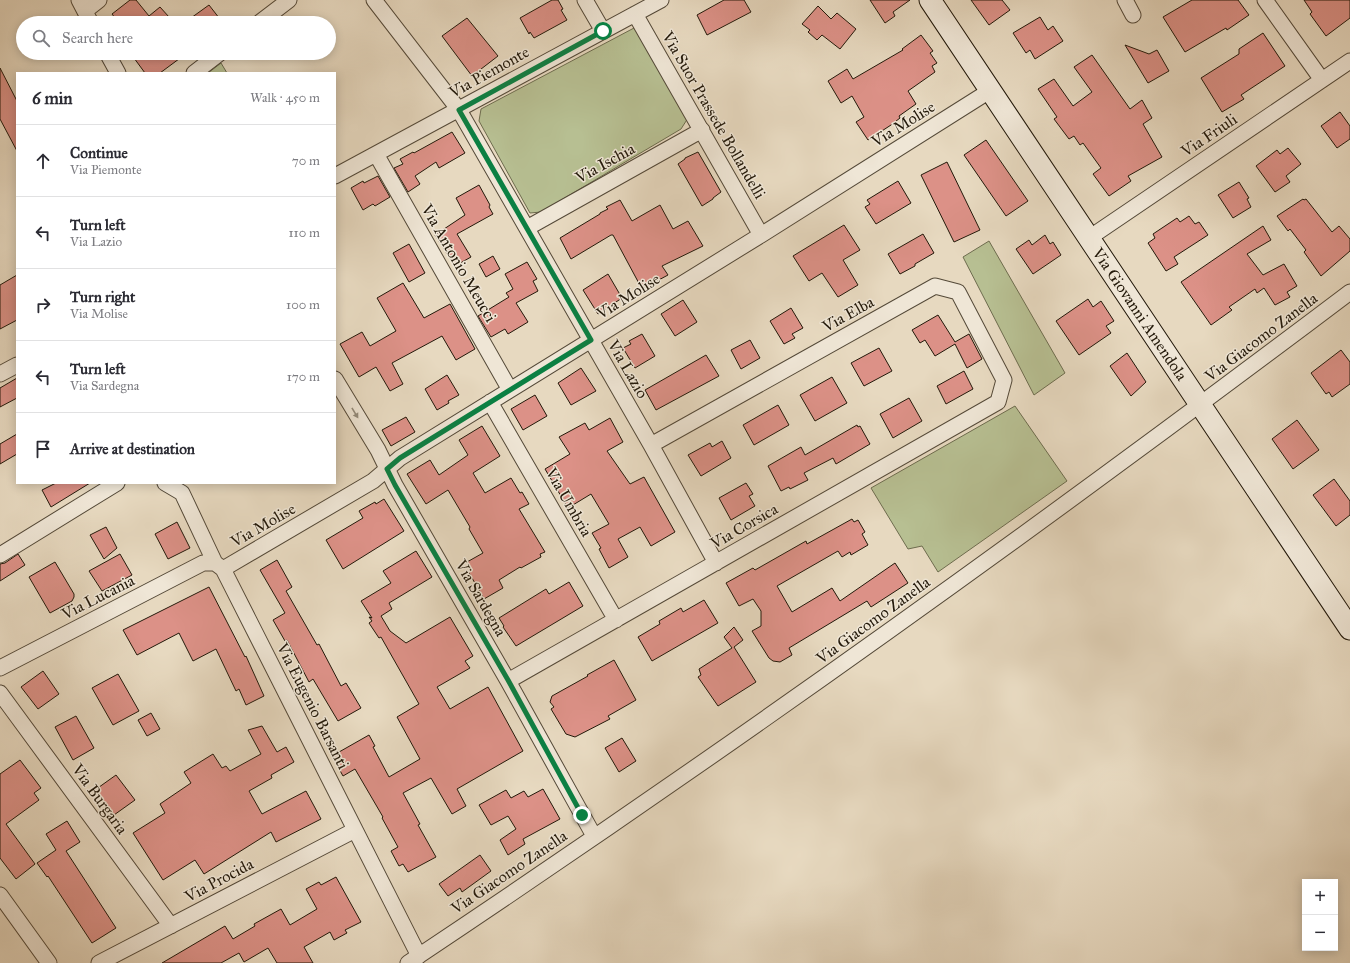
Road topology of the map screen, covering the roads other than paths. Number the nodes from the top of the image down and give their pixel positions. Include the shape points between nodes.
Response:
1 (99, 0) edge
2 (289, 0) edge
3 (374, 0) edge
4 (585, 0) edge
5 (661, 0) edge
6 (930, 0) edge
7 (1125, 0) edge
8 (1265, 0) edge
9 (85, 11) edge
10 (636, 14) junction
11 (1133, 15) dead end
12 (268, 16) edge
13 (603, 31) junction
14 (111, 60) edge
15 (211, 60) edge
16 (1350, 61) edge
17 (117, 72) edge
18 (195, 72) edge
19 (1322, 80) junction
20 (991, 90) junction
21 (459, 110) junction
22 (702, 130) junction
23 (376, 154) junction
24 (336, 175) edge
25 (527, 228) junction
26 (761, 235) junction
27 (1089, 238) junction
28 (1350, 292) edge
29 (591, 340) junction
30 (16, 366) edge
31 (0, 374) edge
32 (336, 381) edge
33 (510, 390) junction
34 (490, 402) junction
35 (998, 402) joint
36 (1200, 405) junction
37 (651, 445) junction
38 (387, 469) junction
39 (115, 484) edge
40 (167, 484) edge
41 (0, 554) edge
42 (716, 563) junction
43 (219, 566) junction
44 (616, 620) junction
45 (1350, 628) edge
46 (0, 668) edge
47 (508, 680) junction
48 (0, 693) edge
49 (355, 830) junction
50 (594, 836) junction
51 (0, 895) edge
52 (171, 926) junction
53 (413, 960) edge
54 (49, 963) edge
55 (99, 963) edge

1 - 9 street
2 - 12 street
3 - 21 street, Via Lazio
4 - 13 street
5 - 10 street, Via Piemonte
6 - 20 street, Via Giovanni Amendola
7 - 11 street
8 - 19 street
10 - 13 street, Via Piemonte
10 - 22 street, Via Suor Prassede Bollandelli
13 - 21 street, Via Piemonte
14 - 17 street
15 - 18 street
16 - 19 street, Via Friuli
19 - 27 street, Via Friuli
20 - 26 street, Via Molise
20 - 27 street, Via Giovanni Amendola
21 - 23 street, Via Piemonte
21 - 25 street, Via Lazio
22 - 25 street, Via Ischia
22 - 26 street, Via Suor Prassede Bollandelli
23 - 24 street, Via Piemonte
23 - 33 street, Via Antonio Meucci
25 - 29 street, Via Lazio
26 - 29 street, Via Molise
27 - 36 street, Via Giovanni Amendola
28 - 36 street, Via Giacomo Zanella
29 - 33 street, Via Molise
29 - 37 street, Via Lazio
30 - 31 street
32 -> 38 street, Via Sardegna
33 - 34 street, Via Molise
34 - 38 street, Via Molise via 400,458
34 - 44 street, Via Umbria
35 - 37 street, Via Elba via 1004,380 958,292 935,286
35 - 42 street, Via Corsica
36 - 45 street, Via Giovanni Amendola
36 - 50 street, Via Giacomo Zanella via 799,696
37 - 42 street, Via Lazio
38 - 43 street, Via Molise via 373,481
38 - 47 street, Via Sardegna
39 - 41 street
40 - 43 street, Via Eugenio Barsanti via 182,493
42 - 44 street, Via Corsica
43 - 46 street, Via Lucania via 203,563
43 - 49 street, Via Eugenio Barsanti
44 - 47 street, Via Corsica
47 - 50 street, Via Sardegna
48 - 52 street, Via Burgaria
49 - 52 street, Via Procida
49 - 53 street, Via Eugenio Barsanti
50 - 53 street, Via Giacomo Zanella
51 - 54 street
52 - 55 street, Via Procida

